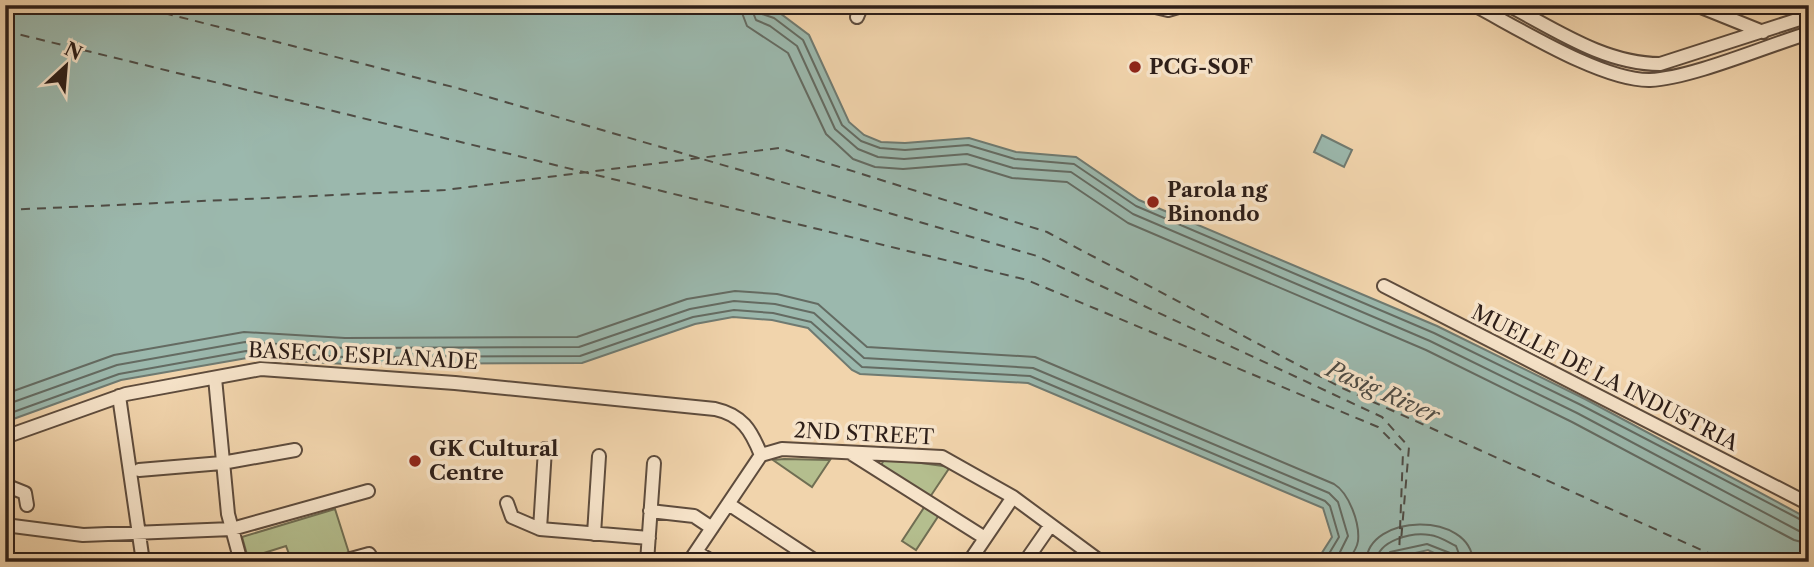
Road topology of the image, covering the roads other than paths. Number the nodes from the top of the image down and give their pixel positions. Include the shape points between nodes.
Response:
1 (1147, 5) edge
2 (1185, 5) edge
3 (1474, 5) edge
4 (1508, 5) edge
5 (1696, 5) edge
6 (1809, 16) edge
7 (1763, 32) junction
8 (1809, 33) edge
9 (1676, 59) junction
10 (1680, 74) junction
11 (1384, 286) dead end
12 (215, 378) junction
13 (643, 394) dead end
14 (119, 396) junction
15 (5, 431) edge
16 (5, 437) edge
17 (545, 449) dead end
18 (295, 450) dead end
19 (850, 452) junction
20 (761, 454) junction
21 (599, 456) dead end
22 (222, 463) junction
23 (654, 463) dead end
24 (139, 470) dead end
25 (5, 479) edge
26 (368, 491) dead end
27 (1013, 497) junction
28 (508, 503) dead end
29 (1809, 503) edge
30 (27, 505) dead end
31 (730, 505) junction
32 (650, 511) junction
33 (5, 525) edge
34 (1050, 526) junction
35 (712, 528) junction
36 (232, 529) junction
37 (540, 529) junction
38 (140, 534) junction
39 (594, 534) junction
40 (649, 538) junction
41 (985, 538) junction
42 (692, 557) edge
43 (143, 562) edge
44 (241, 562) edge
45 (340, 562) edge
46 (374, 562) edge
47 (647, 562) edge
48 (713, 562) edge
49 (817, 562) edge
50 (969, 562) edge
51 (1025, 562) edge
52 (1101, 562) edge

1 - 2 street via 1168,9
3 - 10 street via 1605,71 1651,80
4 - 9 street via 1612,58 1634,64
5 - 7 street
6 - 7 street
7 - 9 street
8 - 10 street
9 - 10 street
11 - 29 street, MUELLE DE LA INDUSTRIA
12 - 14 street
12 - 20 street via 261,369 715,409 729,412 747,425
12 - 22 street
13 - 15 street, BASECO ESPLANADE via 253,366 121,388
14 - 16 street
14 - 38 street
17 - 37 street
18 - 22 street
19 - 20 street, 2ND STREET via 782,449
19 - 27 street, 2ND STREET via 942,457
19 - 41 street
20 - 31 street
21 - 39 street
22 - 24 street
22 - 36 street
23 - 32 street
25 - 30 street via 10,487 25,493
26 - 36 street
27 - 34 street, 2ND STREET
27 - 41 street
28 - 37 street via 512,517
31 - 35 street
31 - 49 street
32 - 35 street via 694,516
32 - 40 street
33 - 38 street via 83,536
34 - 51 street
34 - 52 street, 2ND STREET
35 - 42 street
36 - 38 street
36 - 44 street
37 - 39 street
38 - 43 street
39 - 40 street
40 - 47 street
41 - 50 street
42 - 48 street
45 - 46 street via 369,554

